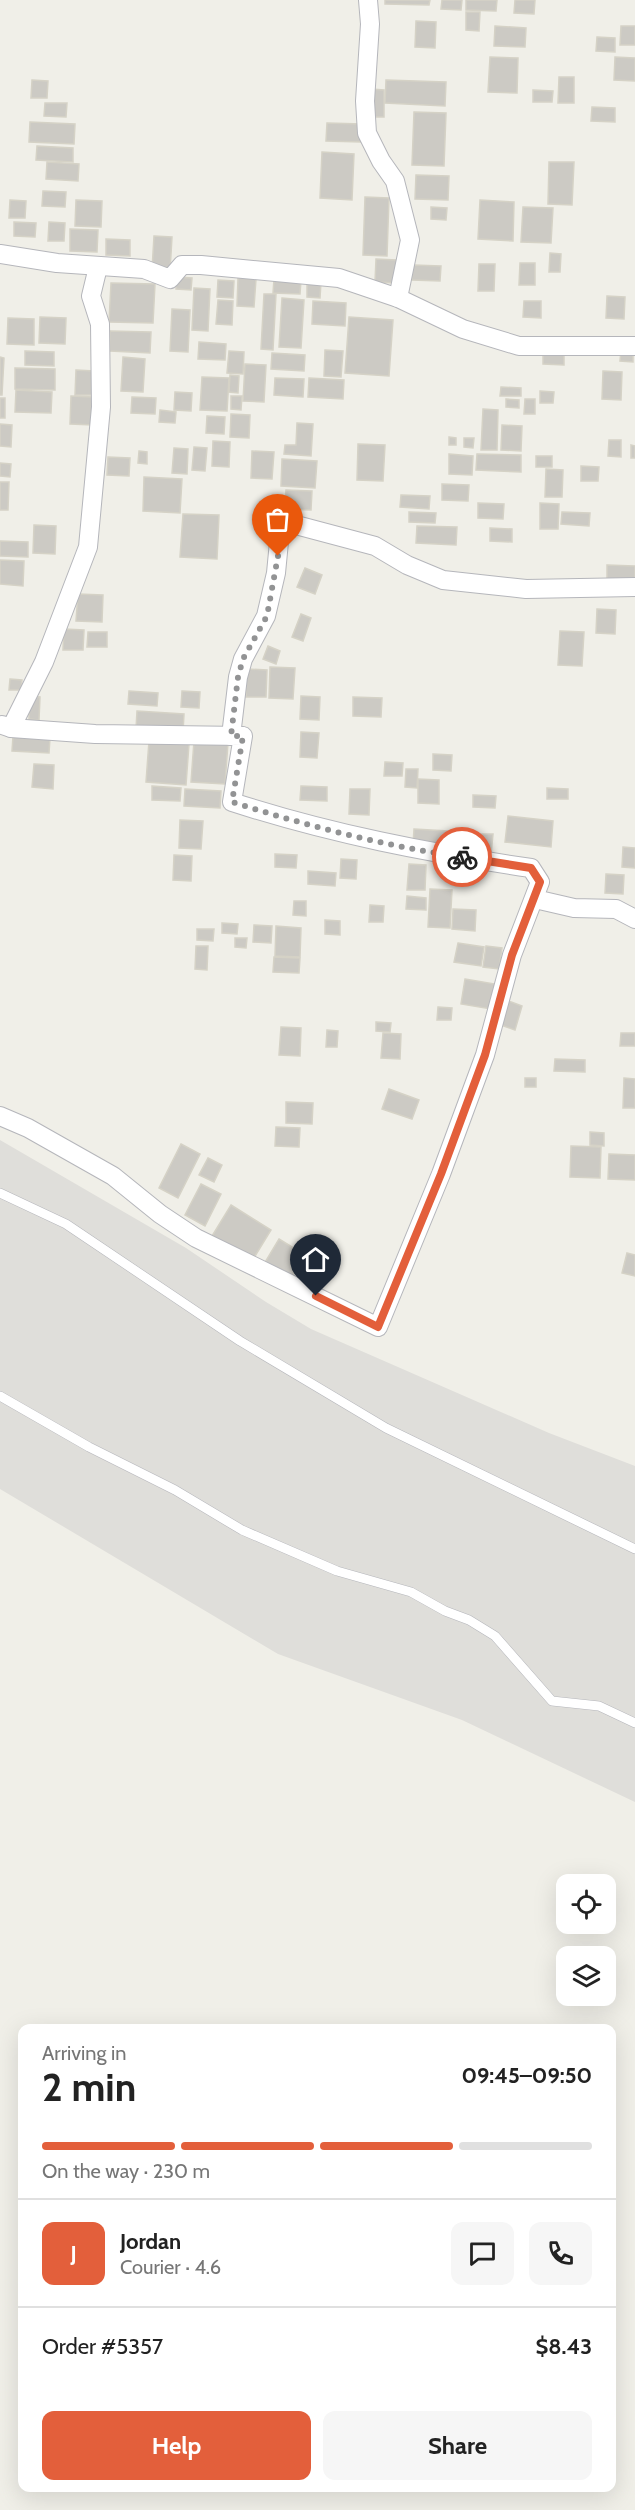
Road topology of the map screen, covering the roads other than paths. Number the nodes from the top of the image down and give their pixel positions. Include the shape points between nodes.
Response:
1 (368, 0) edge
2 (0, 254) edge
3 (98, 267) junction
4 (398, 298) junction
5 (635, 346) edge
6 (635, 587) edge
7 (6, 726) edge
8 (231, 736) junction
9 (535, 899) junction
10 (635, 919) edge
11 (0, 1116) edge
12 (0, 1193) edge
13 (0, 1396) edge
14 (635, 1549) edge
15 (635, 1724) edge

1 - 4 street via 367,133 395,181 410,240
2 - 3 street
3 - 4 street via 144,269 171,279 182,265 298,273 339,278
3 - 7 street via 91,296 100,324 101,407 88,547 44,662
4 - 5 street via 463,329 519,346
6 - 8 street via 526,589 443,580 375,546 281,521 267,616 243,659
7 - 8 street via 107,734
8 - 9 street via 243,736 232,802 379,843 531,868 540,882
9 - 10 street via 574,908 616,909
9 - 11 street via 512,955 485,1055 378,1327 196,1238 113,1176
12 - 14 lane via 66,1224 240,1341 386,1428
13 - 15 lane via 242,1530 337,1571 411,1592 474,1623 495,1636 552,1701 599,1706

